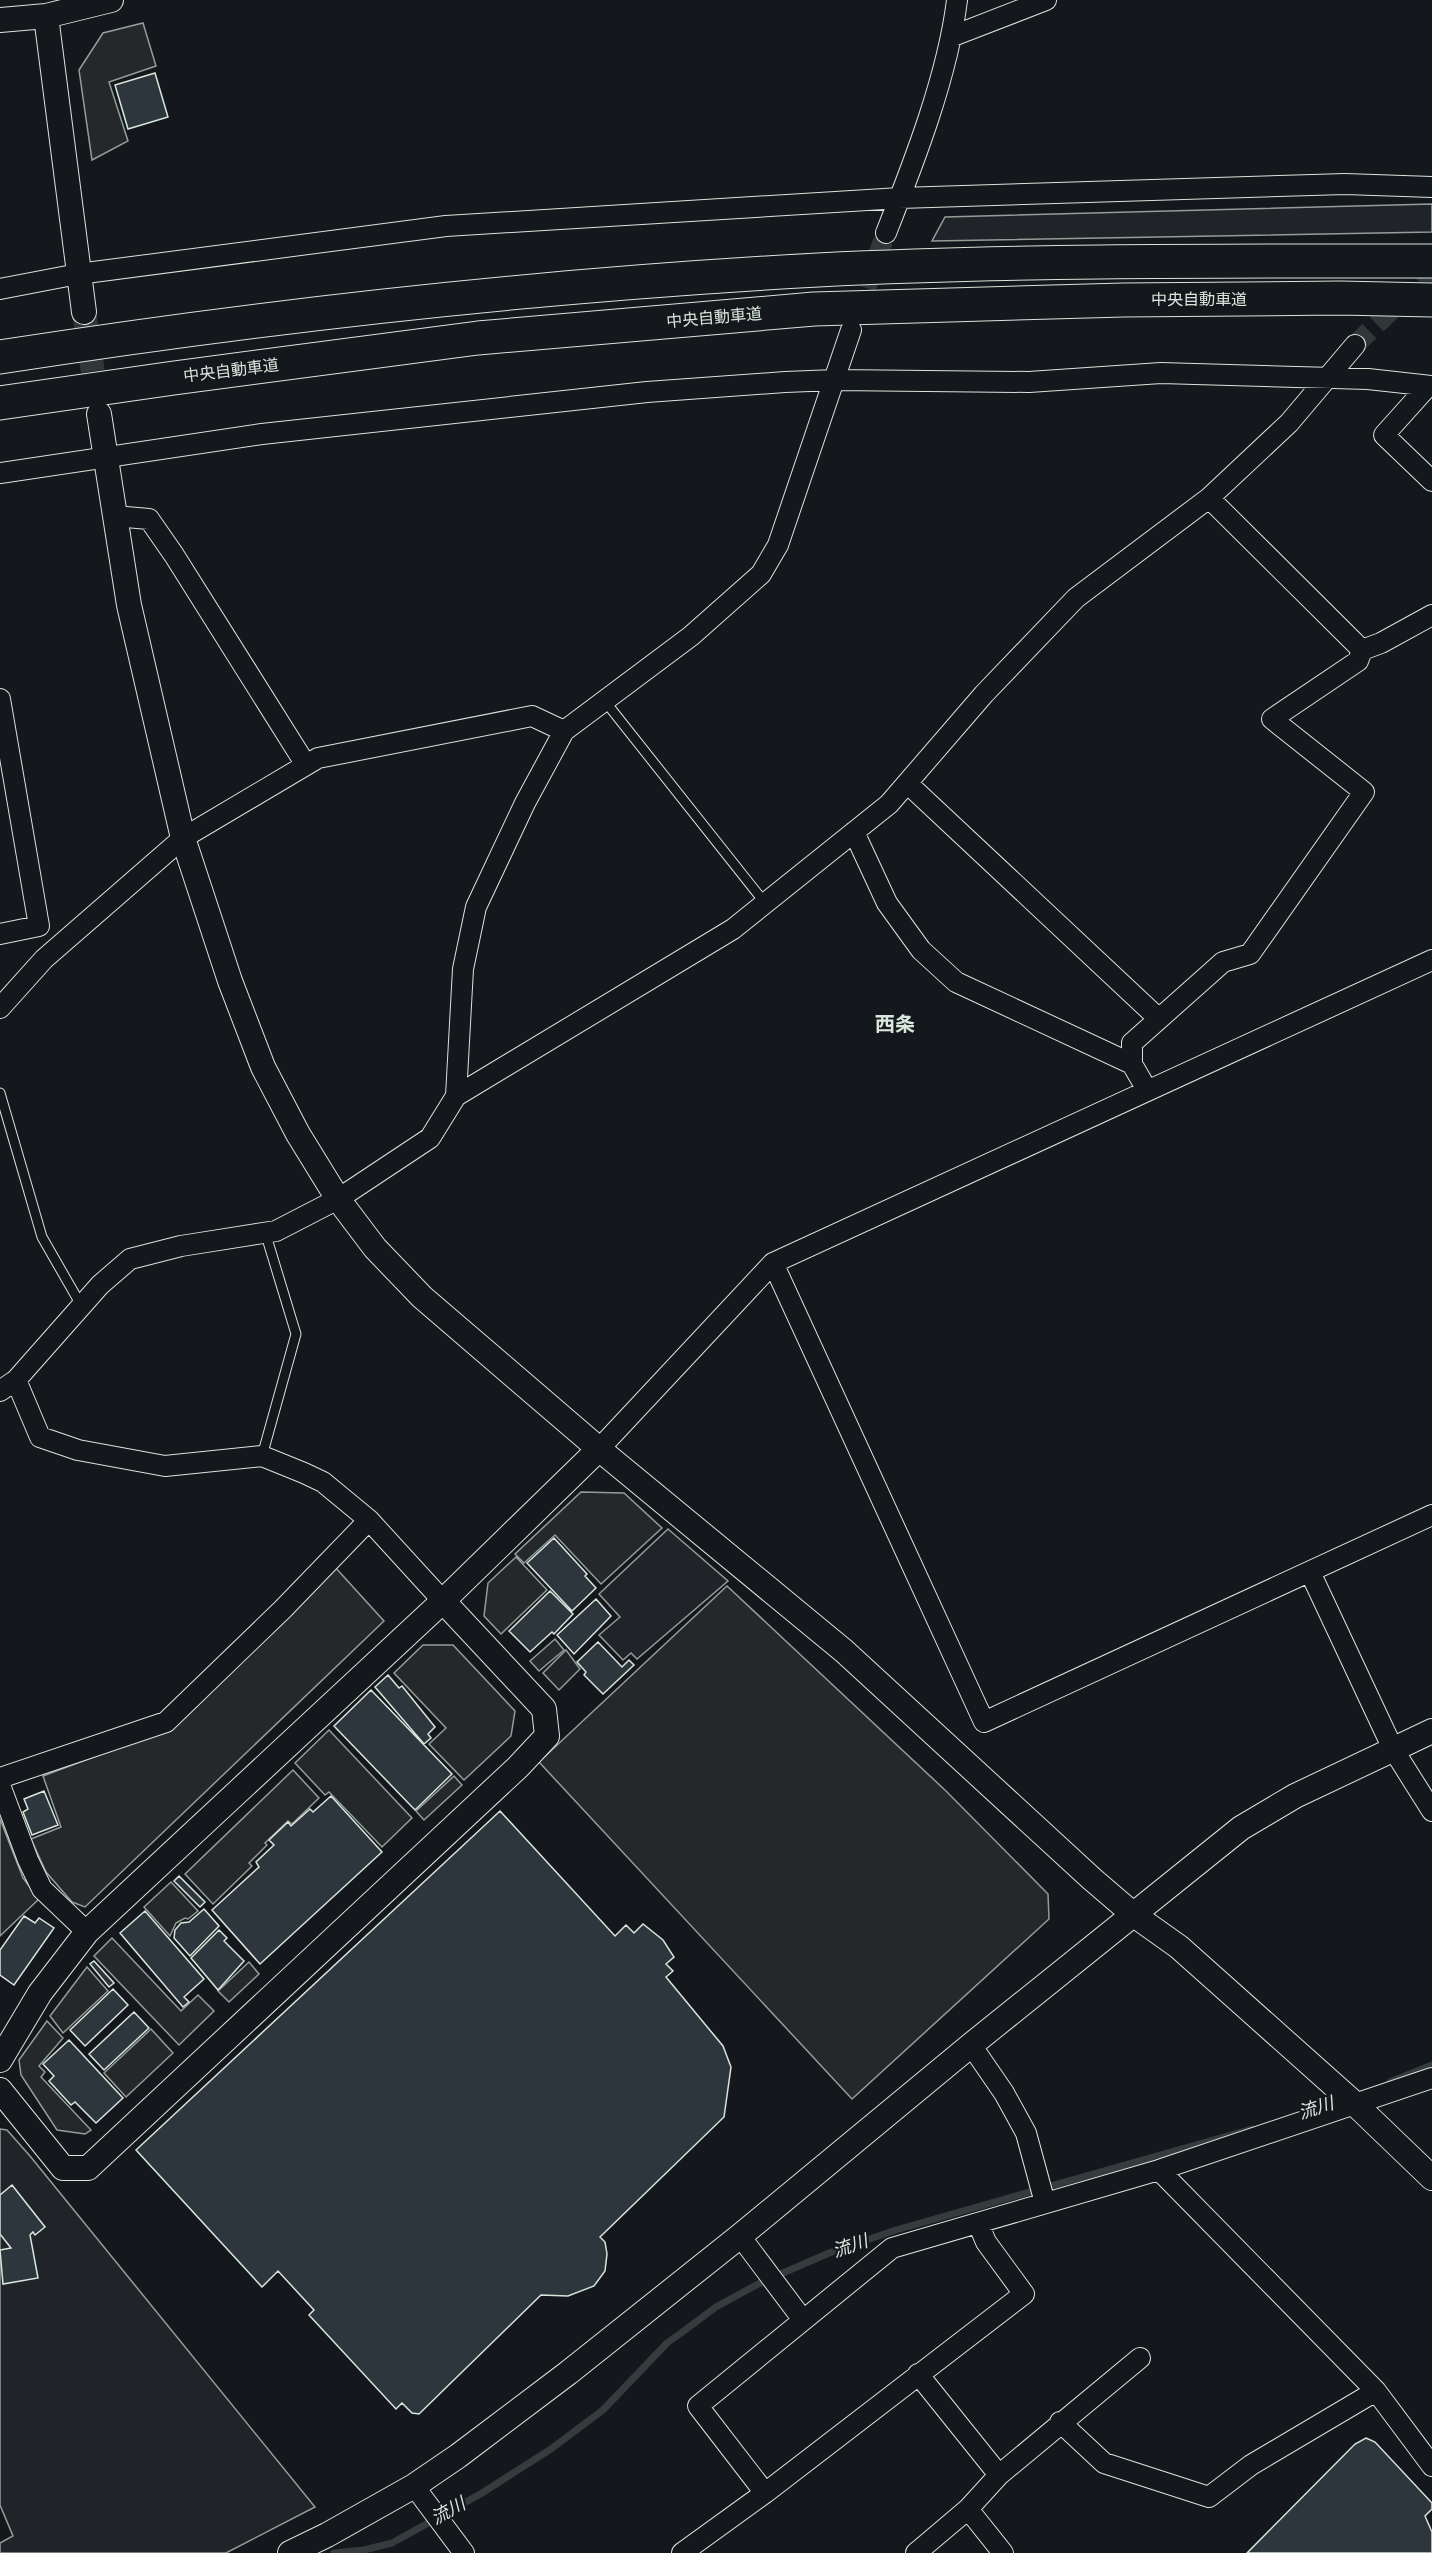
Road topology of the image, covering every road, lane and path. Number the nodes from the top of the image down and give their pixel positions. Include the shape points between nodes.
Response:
1 (111, 0) edge
2 (957, 0) edge
3 (1046, 0) edge
4 (46, 16) junction
5 (0, 20) edge
6 (953, 36) junction
7 (1432, 187) edge
8 (900, 198) junction
9 (886, 233) tunnel mouth
10 (1432, 261) edge
11 (78, 274) junction
12 (0, 289) edge
13 (1432, 300) edge
14 (932, 304) junction
15 (84, 312) tunnel mouth
16 (1432, 319) edge
17 (851, 330) tunnel mouth
18 (1355, 345) tunnel mouth
19 (0, 357) edge
20 (1328, 379) junction
21 (835, 380) junction
22 (1430, 386) edge
23 (0, 404) edge
24 (99, 414) tunnel mouth
25 (105, 456) junction
26 (0, 473) edge
27 (1432, 481) edge
28 (1209, 498) junction
29 (114, 516) junction
30 (1432, 615) edge
31 (1362, 650) junction
32 (0, 699) edge
33 (604, 700) junction
34 (564, 731) junction
35 (306, 765) junction
36 (907, 783) junction
37 (854, 832) junction
38 (183, 838) junction
39 (765, 903) junction
40 (0, 934) edge
41 (1432, 960) edge
42 (0, 1008) edge
43 (1158, 1018) junction
44 (1132, 1064) junction
45 (1147, 1090) junction
46 (0, 1093) edge
47 (456, 1095) junction
48 (338, 1199) junction
49 (265, 1232) junction
50 (773, 1263) junction
51 (81, 1305) junction
52 (8, 1385) edge
53 (599, 1449) junction
54 (262, 1456) junction
55 (1432, 1515) edge
56 (369, 1520) junction
57 (1310, 1572) junction
58 (443, 1601) junction
59 (1432, 1731) edge
60 (1393, 1749) junction
61 (0, 1778) edge
62 (0, 1785) edge
63 (1432, 1811) edge
64 (1134, 1915) junction
65 (87, 1932) junction
66 (971, 2045) junction
67 (0, 2060) edge
68 (1432, 2078) edge
69 (0, 2090) edge
70 (1355, 2104) junction
71 (1159, 2170) junction
72 (1432, 2178) edge
73 (1045, 2203) junction
74 (978, 2223) junction
75 (740, 2236) junction
76 (803, 2320) junction
77 (1140, 2358) dead end
78 (918, 2374) junction
79 (1376, 2391) junction
80 (1060, 2422) junction
81 (1432, 2466) edge
82 (999, 2475) junction
83 (414, 2486) junction
84 (765, 2493) junction
85 (968, 2510) junction
86 (290, 2553) edge
87 (464, 2553) edge
88 (682, 2553) edge
89 (916, 2553) edge
90 (1003, 2553) edge

1 - 4 street
2 - 6 street
3 - 6 street
4 - 5 street
4 - 11 street
6 - 8 street
7 - 8 street via 1345,184
8 - 9 street
8 - 11 street via 446,226
10 - 19 highway via 1126,261 804,271 474,295 168,331
11 - 12 street
11 - 15 street
13 - 14 highway, 中央自動車道
14 - 16 highway via 981,317 1253,313
14 - 23 highway, 中央自動車道 via 814,309 477,338
17 - 21 street
18 - 20 street
20 - 21 street via 1161,373 1029,382
20 - 22 street
20 - 28 street via 1289,423
21 - 25 street via 635,393 262,434
21 - 33 street via 778,545 761,574 691,636
22 - 27 street via 1384,435
24 - 25 street
25 - 26 street
25 - 29 street
28 - 31 street
28 - 36 street via 1076,598 984,694
29 - 35 street via 149,519
29 - 38 street via 148,696
30 - 31 street
31 - 43 street via 1358,661 1272,719 1364,792 1250,954 1224,962
32 - 40 street via 39,926
33 - 34 street
33 - 39 lane
34 - 35 street via 532,716 318,758
34 - 47 street via 476,907 463,969
35 - 38 street
36 - 37 street via 889,804
36 - 43 street
37 - 39 street
37 - 44 street via 887,903 921,950 956,982
38 - 42 street via 44,959
38 - 48 street via 263,1067
39 - 47 street via 733,929
41 - 45 street
43 - 44 street via 1132,1043
44 - 45 street
45 - 50 street
46 - 51 lane via 42,1237
47 - 48 street via 430,1138
48 - 49 street via 276,1231
48 - 53 street via 375,1248 422,1297
49 - 51 street via 130,1259
49 - 54 lane via 296,1334
50 - 53 street
50 - 57 street via 984,1722
51 - 52 street
52 - 54 street via 40,1437 78,1450 165,1466
53 - 58 street
53 - 64 street via 844,1651
54 - 56 street via 323,1482
55 - 57 street
56 - 58 street
56 - 61 street via 166,1722
57 - 60 street
58 - 65 street
58 - 69 street via 544,1708 547,1736 88,2168 63,2168
59 - 60 street
60 - 63 street
60 - 64 street via 1295,1796 1241,1828
62 - 65 street via 42,1889
64 - 66 street
64 - 70 street via 1179,1947
65 - 67 street via 40,1993
66 - 73 street via 1026,2133
66 - 75 street
68 - 70 street
70 - 71 street
70 - 72 street
71 - 73 street
71 - 79 street
73 - 74 street
74 - 76 street via 892,2248
74 - 78 street via 986,2242 1024,2294
75 - 76 street
75 - 83 street via 568,2373
76 - 84 street via 698,2406
77 - 80 street
78 - 82 street
78 - 84 street
79 - 80 street via 1251,2465 1209,2498 1104,2463
79 - 81 street
80 - 82 street
82 - 85 street
83 - 86 street
83 - 87 street
84 - 88 street
85 - 89 street
85 - 90 street

